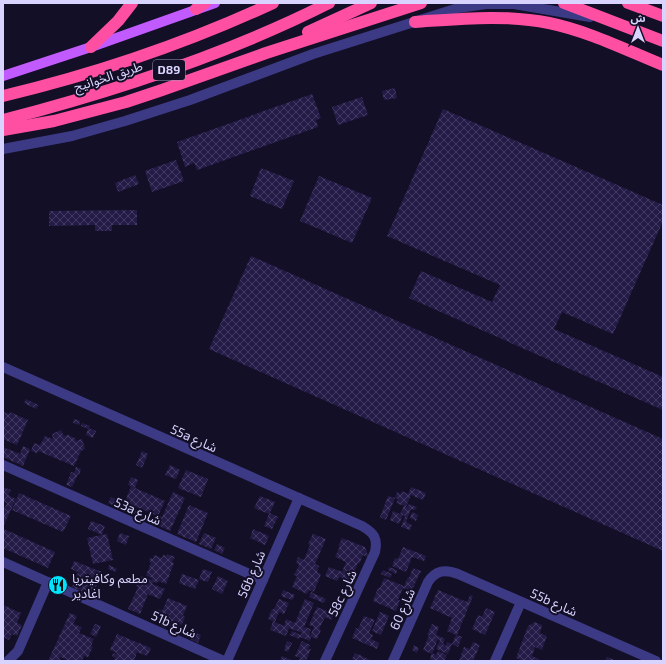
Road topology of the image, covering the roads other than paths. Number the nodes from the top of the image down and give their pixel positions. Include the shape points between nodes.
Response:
1 (132, 3) edge
2 (215, 3) edge
3 (273, 3) edge
4 (329, 3) edge
5 (371, 3) edge
6 (421, 3) edge
7 (564, 3) edge
8 (628, 3) edge
9 (201, 6) edge
10 (663, 16) edge
11 (607, 20) junction
12 (415, 22) junction
13 (663, 42) edge
14 (91, 47) junction
15 (266, 53) junction
16 (663, 65) edge
17 (3, 76) edge
18 (3, 96) edge
19 (3, 120) edge
20 (3, 130) edge
21 (3, 149) edge
22 (3, 366) edge
23 (3, 465) edge
24 (299, 498) junction
25 (373, 534) joint
26 (3, 562) edge
27 (440, 572) joint
28 (263, 580) junction
29 (48, 582) junction
30 (521, 602) junction
31 (18, 650) junction
32 (8, 661) edge
33 (18, 661) edge
34 (224, 661) edge
35 (227, 661) edge
36 (325, 661) edge
37 (393, 661) edge
38 (495, 661) edge
39 (656, 661) edge

1 - 14 highway
2 - 9 main road
3 - 18 highway, طريق الخوانيج / D89 via 149,53
4 - 19 highway, طريق الخوانيج / D89 via 244,42 163,72 81,99
5 - 15 highway
6 - 15 highway
7 - 11 highway
8 - 10 highway
9 - 14 main road
11 - 12 street via 528,6 500,4 458,8
11 - 13 highway
12 - 16 highway via 488,18 548,23 587,34
12 - 21 street via 313,54 190,100 124,121 72,136
14 - 17 main road
15 - 20 highway via 126,102 54,121
22 - 24 street, 55a شارع
23 - 28 street, 53a شارع
24 - 25 street, 55a شارع via 362,526
24 - 28 street, 56b شارع
25 - 36 street, 58c شارع via 375,552
26 - 29 street, 51b شارع
27 - 30 street, 55b شارع via 453,572
27 - 37 street, شارع 60 via 428,582
28 - 35 street, 56b شارع
29 - 31 street
29 - 34 street, 51b شارع
30 - 38 street
30 - 39 street, 55b شارع
31 - 32 street
31 - 33 street

